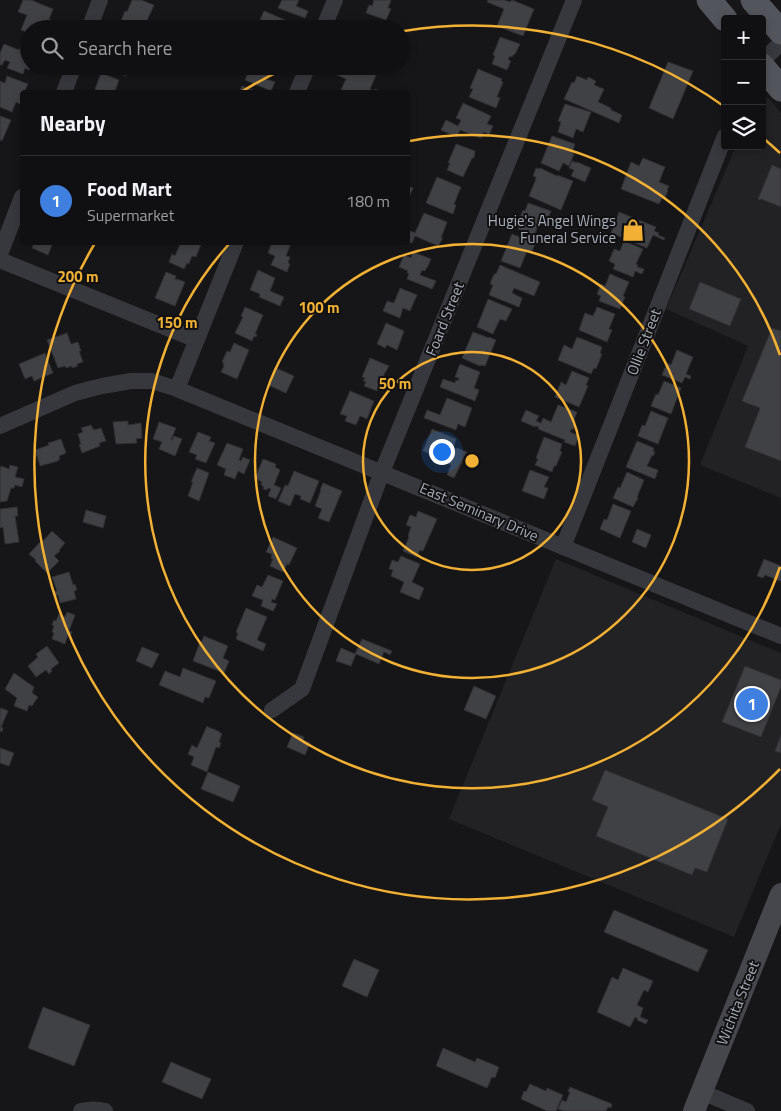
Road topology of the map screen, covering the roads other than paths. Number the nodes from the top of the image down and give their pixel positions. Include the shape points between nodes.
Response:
1 (100, 0) edge
2 (335, 0) edge
3 (574, 0) edge
4 (709, 0) edge
5 (753, 0) edge
6 (721, 15) edge
7 (92, 20) edge
8 (327, 20) edge
9 (781, 32) edge
10 (781, 43) edge
11 (763, 60) edge
12 (766, 71) edge
13 (71, 75) edge
14 (304, 75) edge
15 (781, 89) edge
16 (65, 90) edge
17 (298, 90) edge
18 (721, 146) edge
19 (20, 202) edge
20 (235, 245) edge
21 (0, 254) edge
22 (0, 260) edge
23 (196, 340) junction
24 (177, 388) junction
25 (0, 426) edge
26 (382, 472) junction
27 (563, 548) junction
28 (781, 636) edge
29 (272, 710) dead end
30 (781, 894) edge
31 (698, 1102) edge
32 (81, 1111) edge
33 (106, 1111) edge
34 (747, 1111) edge

1 - 7 street
2 - 8 street
3 - 26 street, Foard Street
4 - 6 main road
5 - 9 main road
10 - 11 street
12 - 15 main road
13 - 16 street
14 - 17 street
18 - 27 street, Ollie Street
19 - 21 street
20 - 23 street
22 - 23 street
23 - 24 street
24 - 25 street, East Seminary Drive via 152,381 102,386 75,393
24 - 26 street, East Seminary Drive
26 - 27 street, East Seminary Drive
26 - 29 street, Foard Street via 302,690
27 - 28 street, East Seminary Drive
30 - 31 main road, Wichita Street
31 - 34 street
32 - 33 street

